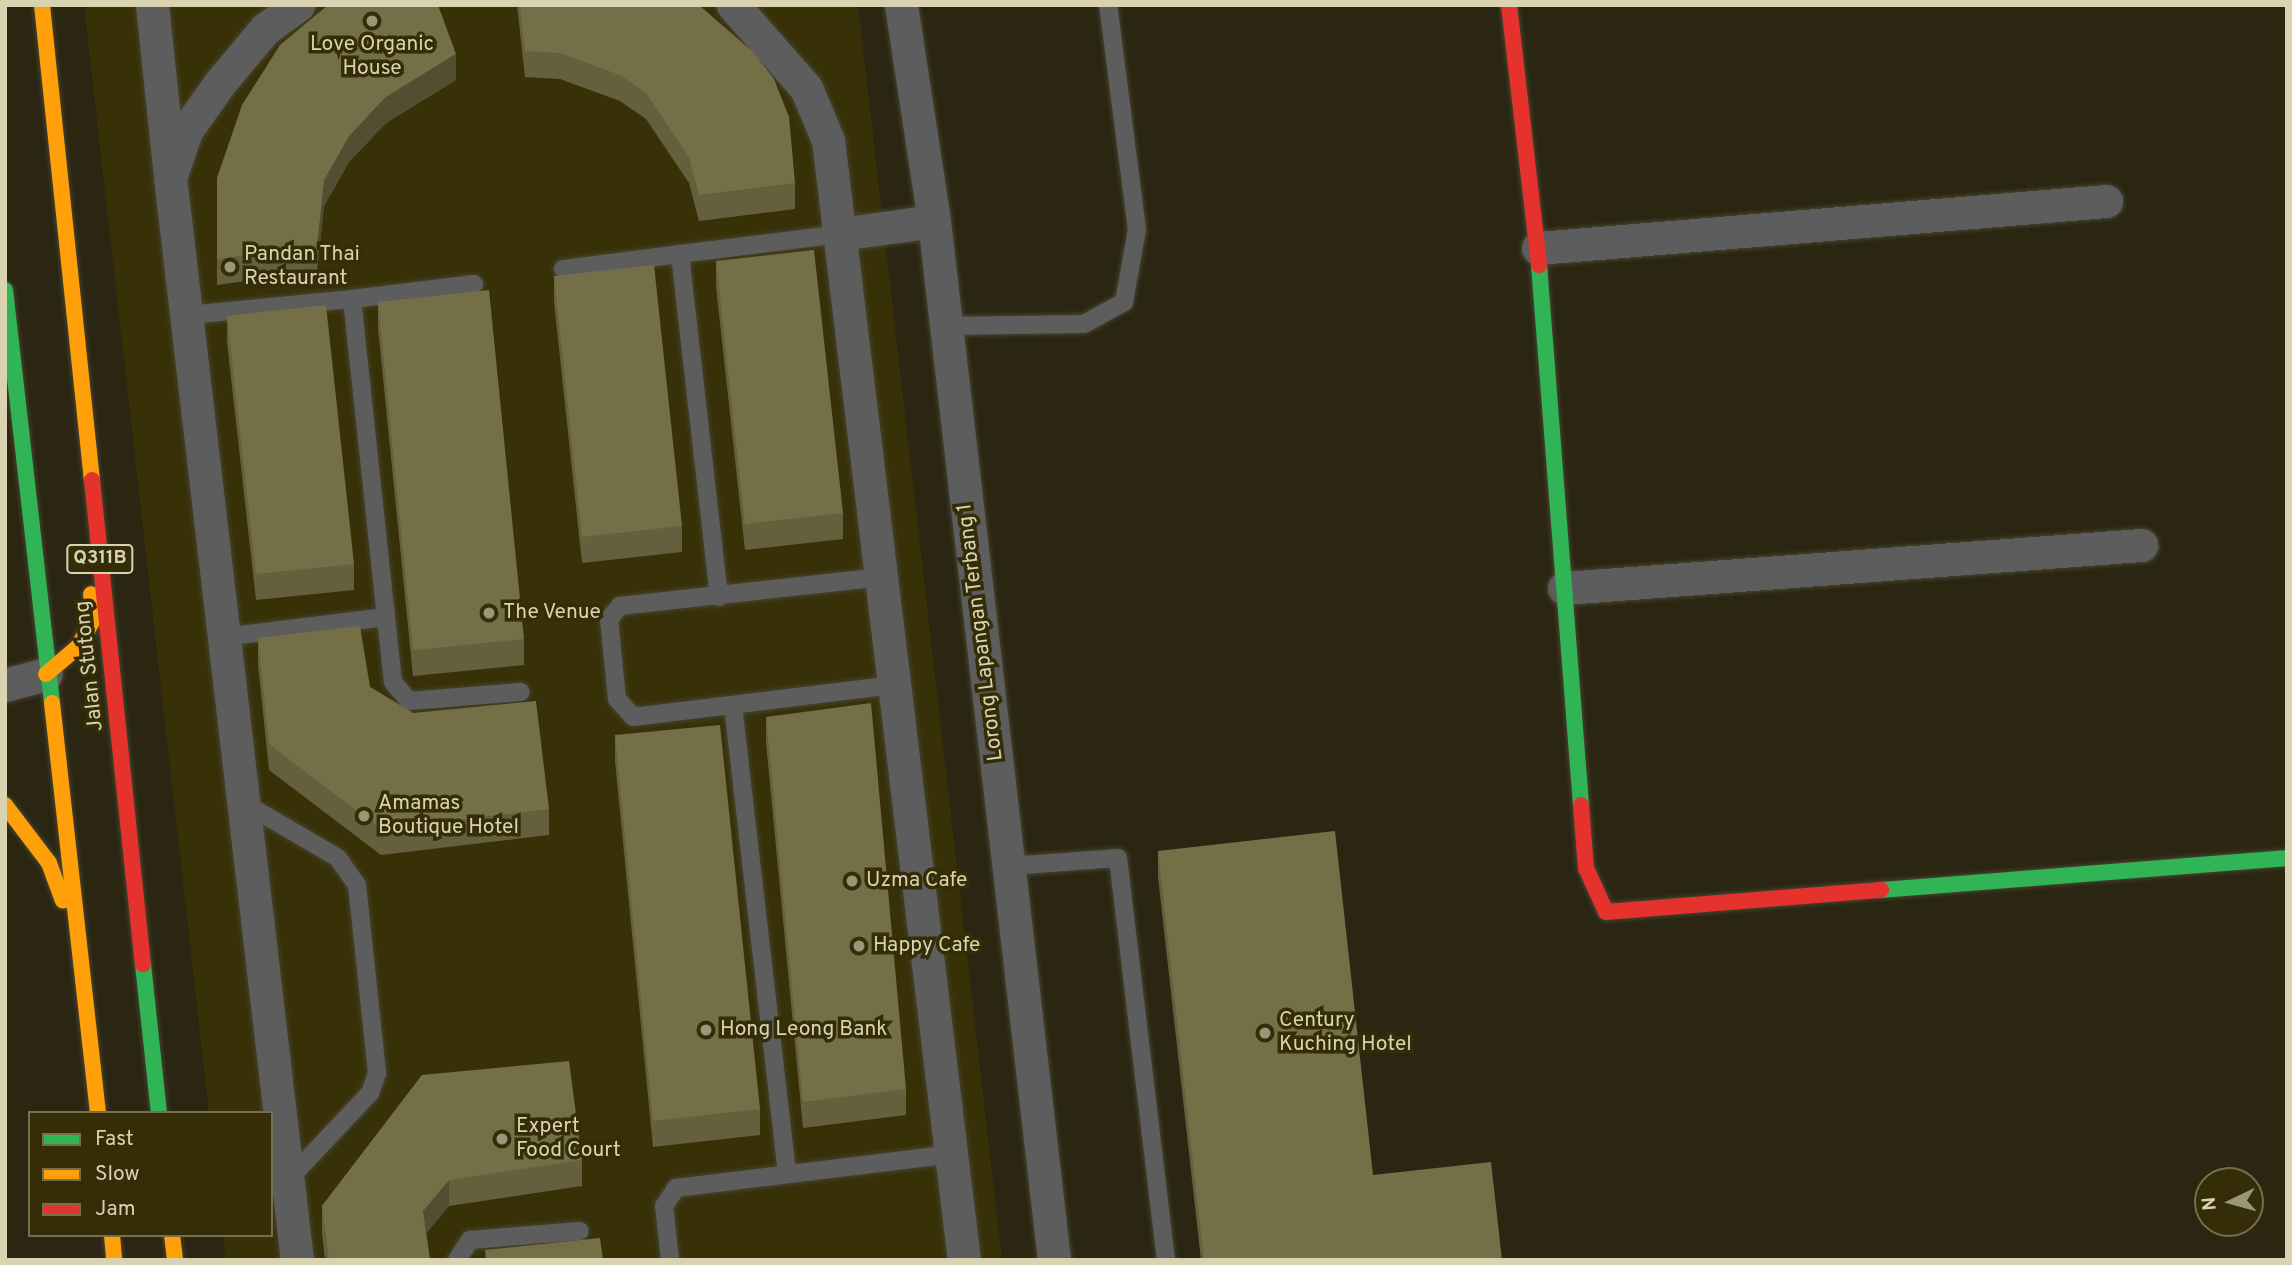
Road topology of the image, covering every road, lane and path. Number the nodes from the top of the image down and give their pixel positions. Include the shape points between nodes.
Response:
1 (42, 5) edge
2 (152, 5) edge
3 (298, 5) edge
4 (733, 5) edge
5 (901, 5) edge
6 (1108, 5) edge
7 (1510, 5) edge
8 (170, 178) junction
9 (60, 190) junction
10 (2106, 201) dead end
11 (934, 221) junction
12 (841, 234) junction
13 (1538, 248) junction
14 (680, 254) junction
15 (564, 270) dead end
16 (474, 284) dead end
17 (5, 290) edge
18 (352, 299) junction
19 (188, 315) junction
20 (946, 326) junction
21 (15, 358) junction
22 (5, 458) edge
23 (2141, 545) dead end
24 (882, 576) junction
25 (1564, 587) junction
26 (719, 597) junction
27 (386, 617) junction
28 (225, 637) junction
29 (46, 674) junction
30 (5, 685) edge
31 (895, 685) junction
32 (521, 692) dead end
33 (733, 706) junction
34 (244, 803) junction
35 (5, 805) edge
36 (2287, 858) edge
37 (1009, 866) junction
38 (80, 945) junction
39 (98, 1111) edge
40 (159, 1111) edge
41 (952, 1154) junction
42 (787, 1173) junction
43 (288, 1180) junction
44 (580, 1231) dead end
45 (112, 1237) edge
46 (172, 1237) edge
47 (114, 1260) edge
48 (175, 1260) edge
49 (298, 1260) edge
50 (457, 1260) edge
51 (670, 1260) edge
52 (964, 1260) edge
53 (1054, 1260) edge
54 (1166, 1260) edge

1 - 9 main road, Jalan Stutong / Q311B
2 - 8 street
3 - 8 street via 265,29 219,84 186,131
4 - 12 street via 806,88 828,140
5 - 11 street, Lorong Lapangan Terbang 1
6 - 20 lane via 1137,230 1124,302 1084,324
7 - 13 main road
8 - 19 street
9 - 29 main road via 52,260 56,323 94,618 78,647
9 - 40 main road, Jalan Stutong / Q311B
10 - 13 street
11 - 12 street
11 - 20 street, Lorong Lapangan Terbang 1
12 - 14 lane
12 - 24 street
13 - 25 main road
14 - 15 lane
14 - 26 lane
16 - 18 lane
17 - 21 main road, Jalan Stutong
18 - 19 lane
18 - 27 lane
19 - 28 street
20 - 37 street, Lorong Lapangan Terbang 1
21 - 22 main road
21 - 29 main road, Jalan Stutong
23 - 25 street
24 - 26 lane
24 - 31 street
25 - 36 main road via 1586,868 1606,912
26 - 33 lane via 611,612 617,699 633,717
27 - 28 lane
27 - 32 lane via 393,682 409,701
28 - 34 street
29 - 30 street
29 - 38 main road, Jalan Stutong
31 - 33 lane
31 - 41 street
33 - 42 lane
34 - 43 street
34 - 43 lane via 338,858 357,885 377,1073 365,1100
35 - 38 main road via 49,863
37 - 53 street, Lorong Lapangan Terbang 1
37 - 54 lane via 1118,858
38 - 39 main road, Jalan Stutong
41 - 42 lane
41 - 52 street
42 - 51 lane via 676,1188 664,1206
43 - 49 street
44 - 50 lane via 470,1240
45 - 47 main road
46 - 48 main road

